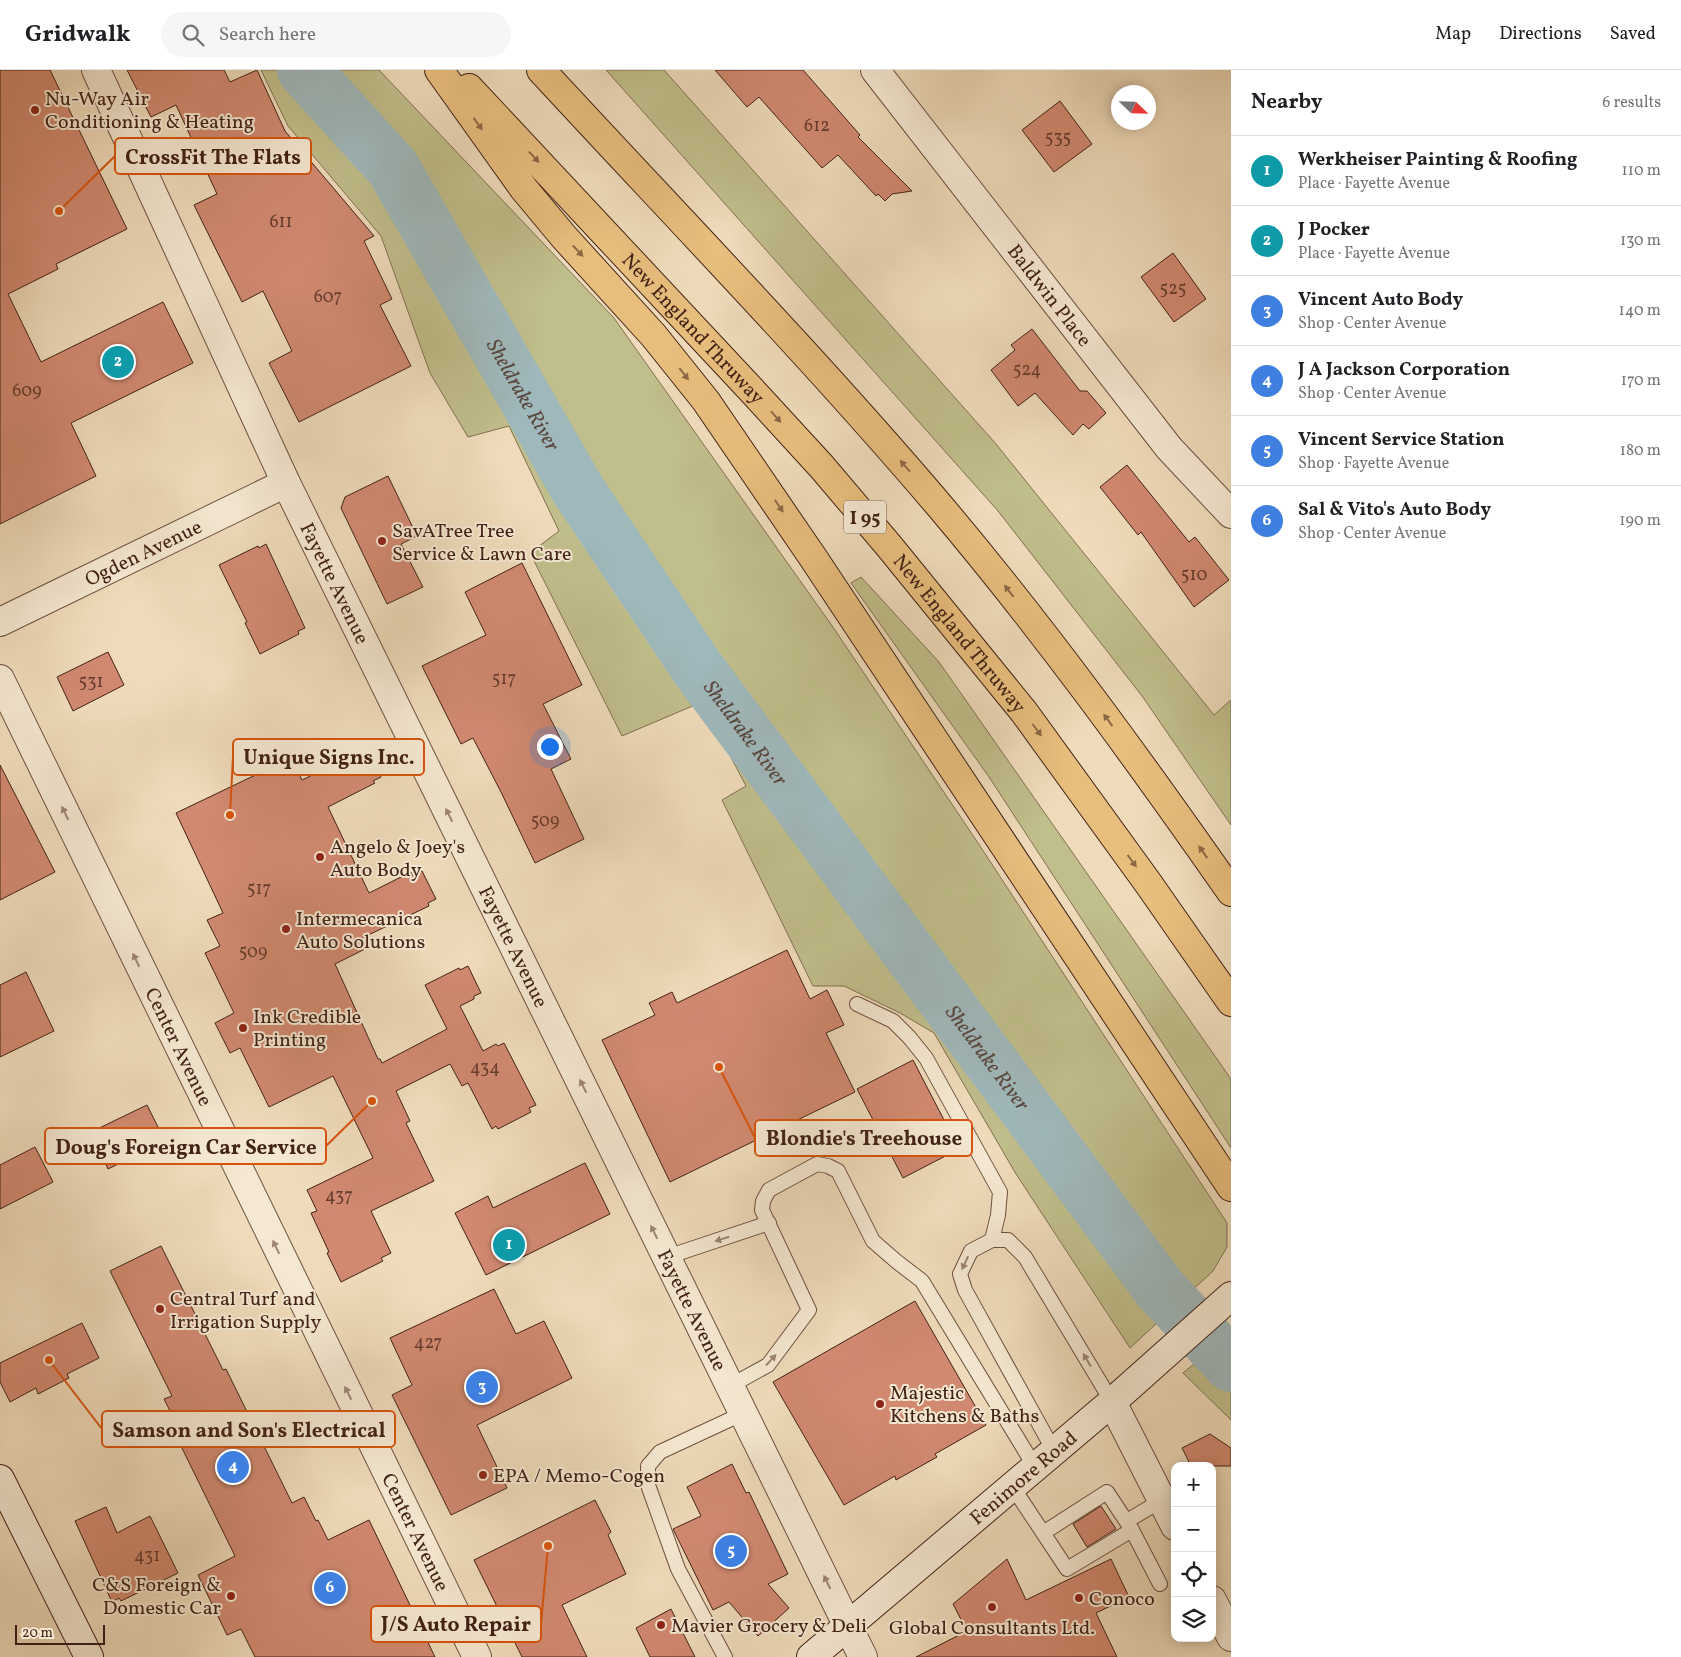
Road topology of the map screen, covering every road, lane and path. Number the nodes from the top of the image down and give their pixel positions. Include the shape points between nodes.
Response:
1 (96, 70) edge
2 (439, 70) edge
3 (453, 70) edge
4 (541, 70) edge
5 (875, 70) edge
6 (286, 483) junction
7 (1231, 514) edge
8 (0, 622) edge
9 (0, 679) edge
10 (1231, 892) edge
11 (1231, 1002) edge
12 (857, 1004) dead end
13 (1231, 1187) edge
14 (769, 1223) junction
15 (992, 1240) junction
16 (667, 1257) junction
17 (1224, 1301) edge
18 (730, 1386) junction
19 (1112, 1402) junction
20 (744, 1413) junction
21 (1045, 1459) junction
22 (0, 1479) edge
23 (1012, 1486) junction
24 (1162, 1500) junction
25 (1171, 1518) edge
26 (1129, 1526) junction
27 (1043, 1533) junction
28 (1160, 1584) dead end
29 (1216, 1608) edge
30 (848, 1626) junction
31 (1231, 1637) edge
32 (88, 1657) edge
33 (477, 1657) edge
34 (725, 1657) edge
35 (811, 1657) edge
36 (863, 1657) edge

1 - 6 street, Fayette Avenue
2 -> 13 highway via 524,189 654,336 711,409 809,551
3 -> 11 highway, New England Thruway / I 95 via 822,467 889,546 1030,720
10 -> 4 highway via 1074,674 938,504 793,341
5 - 7 street, Baldwin Place via 1168,448
6 - 8 street, Ogden Avenue
16 -> 6 street, Fayette Avenue
33 -> 9 street, Center Avenue
12 - 15 lane via 893,1022 926,1058 1000,1192
14 -> 16 lane
18 -> 14 lane via 768,1365 809,1310
14 - 21 lane via 762,1210 762,1201 769,1190 816,1164 838,1171 873,1241 922,1281
19 -> 15 lane via 1025,1257 1008,1240
15 -> 21 lane via 971,1251 960,1274
16 - 18 street, Fayette Avenue
17 - 19 street, Fenimore Road
18 - 20 street, Fayette Avenue
19 - 21 street, Fenimore Road
19 - 24 street
30 -> 20 street, Fayette Avenue
20 - 34 lane via 660,1452 648,1466 648,1485 678,1569
21 - 23 street, Fenimore Road
22 - 32 street
23 - 27 lane
23 - 30 street, Fenimore Road
24 - 25 street
24 - 26 lane
26 - 27 lane via 1107,1492
26 - 27 lane via 1066,1569
26 - 28 lane
29 - 31 street
30 - 35 street, Fenimore Road
30 - 36 street, Fayette Avenue

